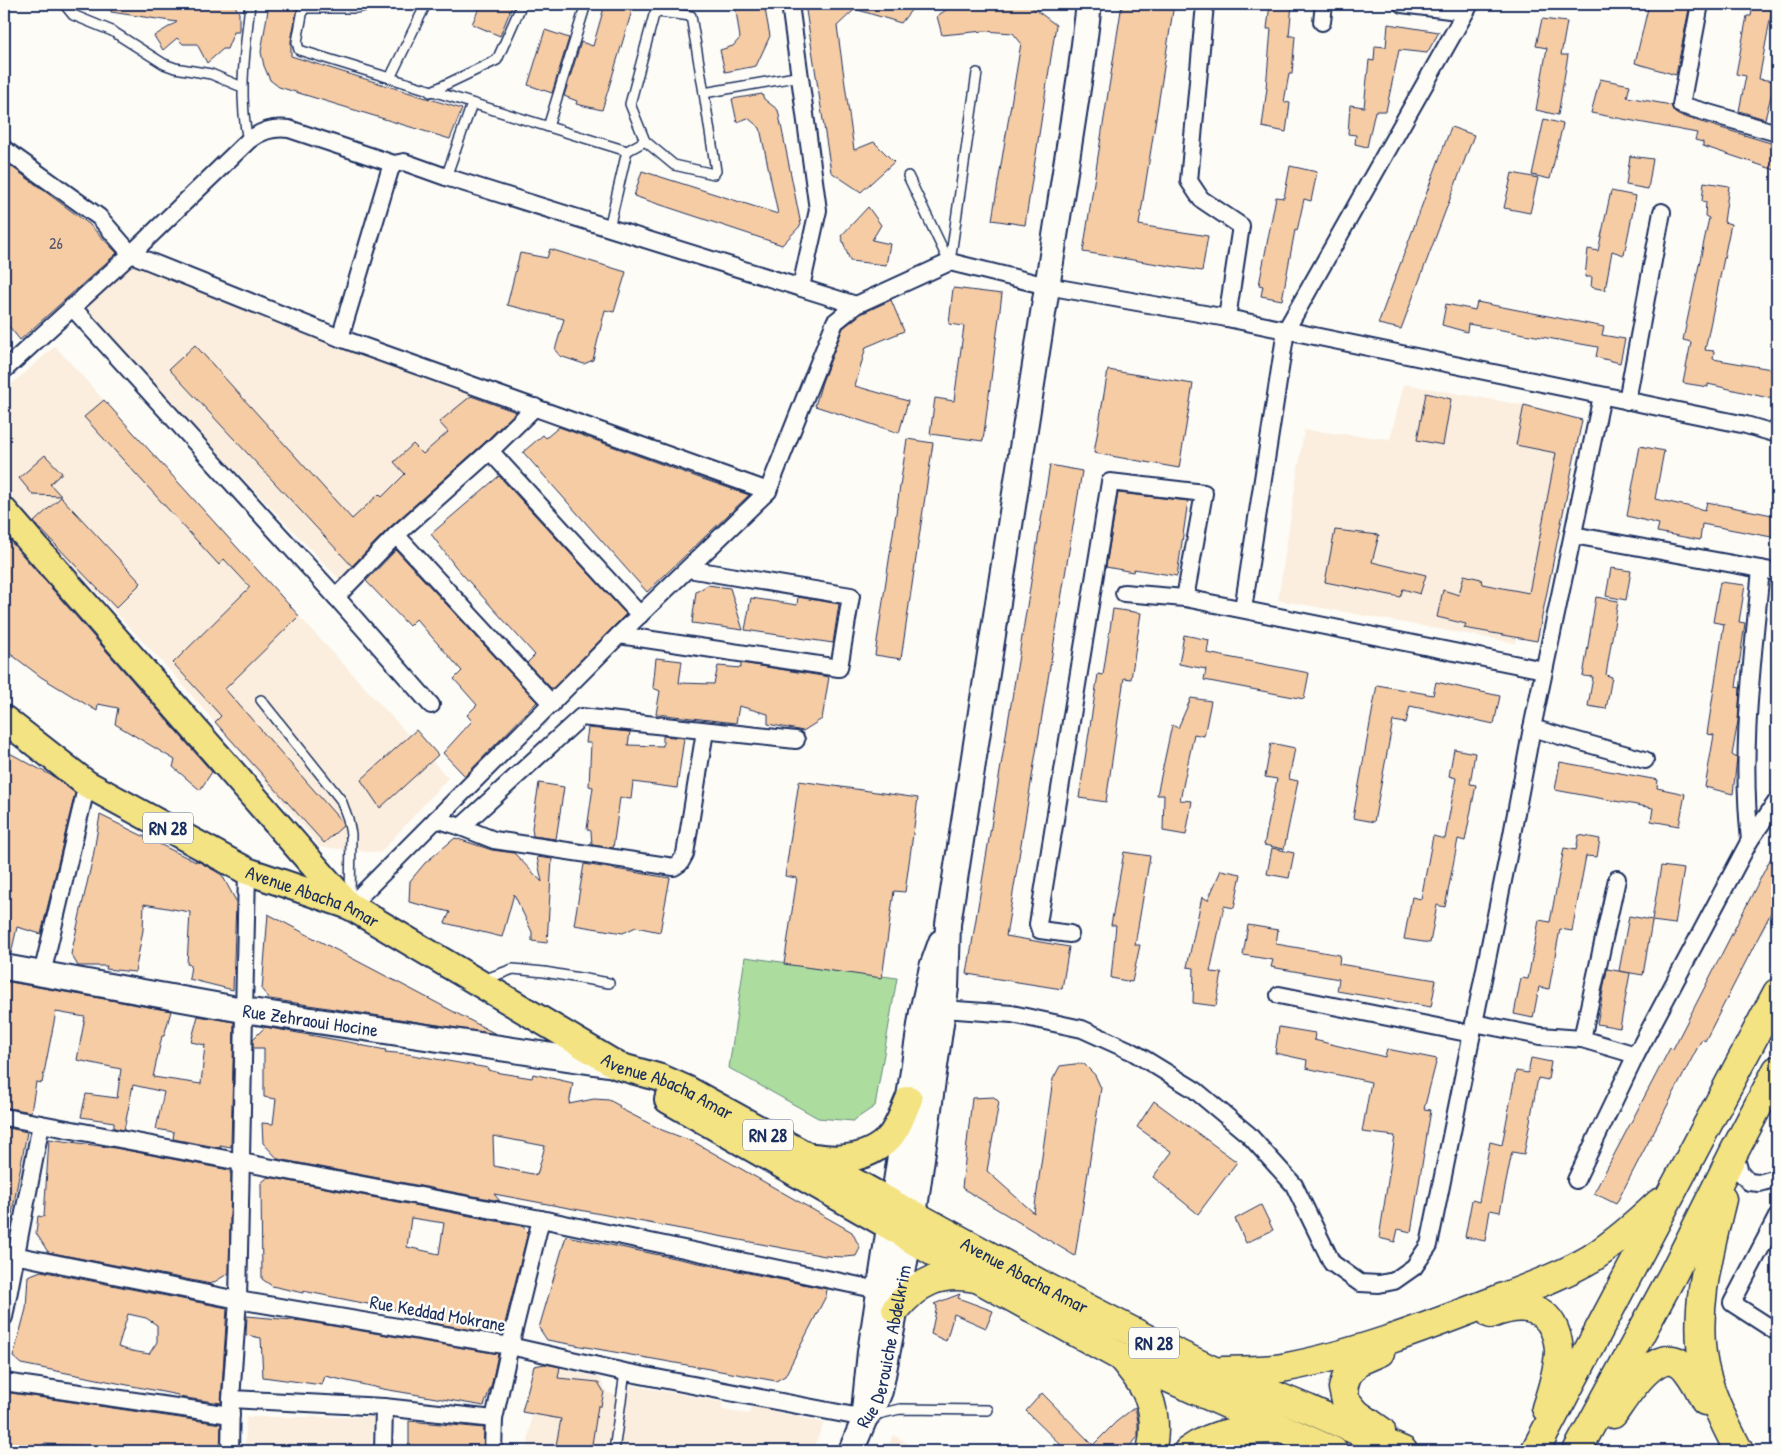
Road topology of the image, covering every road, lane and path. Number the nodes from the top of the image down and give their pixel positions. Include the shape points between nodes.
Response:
1 (64, 4) edge
2 (250, 4) edge
3 (374, 4) edge
4 (426, 4) edge
5 (522, 4) edge
6 (586, 4) edge
7 (790, 4) edge
8 (1089, 4) edge
9 (1205, 4) edge
10 (1324, 4) edge
11 (1402, 4) edge
12 (1700, 4) edge
13 (304, 6) edge
14 (1467, 8) edge
15 (1322, 22) dead end
16 (977, 73) dead end
17 (801, 76) junction
18 (390, 78) junction
19 (242, 87) junction
20 (430, 92) junction
21 (704, 93) junction
22 (472, 104) junction
23 (548, 127) junction
24 (1777, 133) edge
25 (645, 141) junction
26 (248, 142) junction
27 (4, 149) edge
28 (627, 151) junction
29 (394, 164) junction
30 (908, 176) dead end
31 (446, 177) junction
32 (1662, 212) dead end
33 (609, 228) junction
34 (131, 254) junction
35 (950, 262) junction
36 (1047, 286) junction
37 (801, 287) junction
38 (856, 305) junction
39 (72, 307) junction
40 (1227, 318) junction
41 (1286, 330) junction
42 (340, 338) junction
43 (4, 370) edge
44 (1602, 396) junction
45 (1628, 401) junction
46 (535, 407) junction
47 (1777, 434) edge
48 (490, 451) junction
49 (768, 491) junction
50 (4, 512) edge
51 (1572, 534) junction
52 (396, 535) junction
53 (688, 569) junction
54 (1769, 570) edge
55 (1124, 593) dead end
56 (336, 598) junction
57 (1185, 598) junction
58 (1243, 609) junction
59 (640, 615) junction
60 (619, 635) junction
61 (1544, 670) junction
62 (261, 700) dead end
63 (552, 704) junction
64 (431, 705) dead end
65 (4, 719) edge
66 (1532, 728) junction
67 (705, 731) junction
68 (796, 740) dead end
69 (1645, 760) dead end
70 (87, 784) junction
71 (1777, 801) edge
72 (436, 819) junction
73 (462, 826) junction
74 (1750, 840) junction
75 (247, 871) junction
76 (1617, 879) dead end
77 (350, 906) junction
78 (1070, 934) dead end
79 (4, 967) edge
80 (42, 974) junction
81 (478, 982) junction
82 (609, 983) dead end
83 (1777, 994) edge
84 (1279, 995) dead end
85 (243, 1010) junction
86 (933, 1010) junction
87 (1473, 1028) junction
88 (1582, 1039) junction
89 (1636, 1056) junction
90 (618, 1066) junction
91 (1777, 1070) edge
92 (909, 1099) junction
93 (4, 1117) edge
94 (41, 1124) junction
95 (1734, 1152) junction
96 (806, 1156) junction
97 (241, 1161) junction
98 (1777, 1178) edge
99 (1576, 1180) dead end
100 (1674, 1188) junction
101 (1777, 1217) edge
102 (541, 1220) junction
103 (902, 1221) junction
104 (10, 1255) edge
105 (979, 1279) junction
106 (888, 1299) junction
107 (238, 1300) junction
108 (4, 1317) edge
109 (1777, 1332) edge
110 (510, 1346) junction
111 (1121, 1357) junction
112 (1214, 1371) junction
113 (625, 1372) junction
114 (4, 1382) edge
115 (231, 1407) junction
116 (384, 1407) junction
117 (988, 1410) dead end
118 (865, 1418) junction
119 (494, 1419) junction
120 (1286, 1429) junction
121 (230, 1451) edge
122 (383, 1451) edge
123 (493, 1451) edge
124 (614, 1451) edge
125 (851, 1451) edge
126 (1151, 1451) edge
127 (1188, 1451) edge
128 (1333, 1451) edge
129 (1403, 1451) edge
130 (1411, 1451) edge
131 (1534, 1451) edge
132 (1577, 1451) edge
133 (1585, 1451) edge
134 (1729, 1451) edge
135 (1739, 1451) edge

1 - 19 lane via 73,15 112,31 164,64 211,74
2 - 19 lane
3 - 13 lane via 356,8
4 - 18 lane
5 - 20 lane via 497,60
6 - 23 lane
7 - 17 street
8 - 36 main road
9 - 40 street via 1189,180 1201,199 1241,226
10 - 15 street
11 - 14 street
12 - 24 street via 1681,105
13 - 18 lane via 297,42 299,50
14 - 41 street
16 - 35 lane
17 - 21 lane
17 - 37 street via 818,210
18 - 20 lane
19 - 26 lane
20 - 22 lane
21 - 25 lane via 714,174 674,165
21 - 25 lane via 691,16 658,12 654,15 630,104
22 - 23 lane
22 - 31 lane
23 - 28 lane
25 - 28 lane
26 - 29 street via 271,129 289,129
26 - 34 street
27 - 34 street via 99,217
28 - 33 lane
29 - 31 street via 404,162
29 - 42 street
30 - 35 lane
31 - 33 street
32 - 45 street
33 - 37 street
34 - 39 street
34 - 42 street
35 - 36 street
35 - 38 street
36 - 40 street
36 - 86 main road via 948,924 948,966
37 - 38 street
38 - 49 street via 835,322
39 - 43 street
39 - 56 street
40 - 41 street
41 - 44 street
41 - 58 street
42 - 46 street
44 - 45 street
44 - 51 street
45 - 47 street
46 - 48 street
46 - 49 street
48 - 52 street
48 - 59 street
49 - 53 street
50 - 77 main road
51 - 54 street
51 - 61 street
52 - 56 street
52 - 63 street
53 - 59 street
53 - 60 street via 851,596 839,668
54 - 74 street via 1749,712 1746,781
55 - 57 street
56 - 64 street
57 - 58 street
57 - 78 street via 1204,493 1110,482 1038,924 1040,930
58 - 61 street
59 - 60 street
60 - 63 street
61 - 66 street
62 - 77 lane via 341,800 351,834
63 - 72 street
65 - 70 main road, Avenue Abacha Amar / RN 28
66 - 69 street
66 - 87 street
67 - 68 street
67 - 73 street via 581,717
67 - 73 street via 685,854 674,867 494,840
70 - 75 main road, Avenue Abacha Amar / RN 28
70 - 80 street
71 - 74 street
72 - 73 street
72 - 77 street
74 - 89 street
75 - 77 main road, Avenue Abacha Amar / RN 28
75 - 85 street
76 - 88 street
77 - 81 main road, Avenue Abacha Amar / RN 28
79 - 80 main road, Rue Zehraoui Hocine
80 - 85 main road, Rue Zehraoui Hocine
81 - 82 lane via 513,968
81 - 90 main road, Avenue Abacha Amar / RN 28
83 - 100 highway
84 - 87 street
85 - 90 main road, Rue Zehraoui Hocine
85 - 97 street
86 - 87 street via 1012,1014 1082,1030 1133,1052 1195,1090 1249,1135 1294,1186 1332,1263 1360,1283 1379,1284 1394,1280 1414,1267 1429,1245
86 - 92 main road
86 - 103 main road
87 - 88 street
88 - 89 street
89 - 99 street
90 - 96 main road, Avenue Abacha Amar / RN 28 via 686,1089
90 - 103 main road via 666,1099
91 - 95 highway
92 - 96 main road via 888,1139 872,1151 832,1160
92 - 103 main road
93 - 94 street
94 - 97 street
94 - 104 street
95 - 98 street via 1740,1172 1749,1182
95 - 132 highway via 1673,1274
95 - 135 highway via 1703,1289 1701,1331 1704,1366 1717,1405
96 - 103 main road, Avenue Abacha Amar / RN 28
97 - 102 street
97 - 107 street
100 - 112 highway via 1626,1232 1591,1258 1539,1283 1370,1346 1324,1359 1280,1368
100 - 131 highway
101 - 109 street via 1732,1303
102 - 106 street
102 - 110 street
103 - 105 highway
103 - 106 main road, Rue Derouiche Abdelkrim
103 - 112 highway, Avenue Abacha Amar / RN 28 via 1046,1286
104 - 107 street, Rue Keddad Mokrane
104 - 108 street
105 - 106 highway via 948,1276 918,1287 906,1297
105 - 111 highway
106 - 118 main road, Rue Derouiche Abdelkrim via 880,1391
107 - 110 street, Rue Keddad Mokrane
107 - 115 street
110 - 113 street, Rue Keddad Mokrane
110 - 119 street
111 - 120 highway
111 - 126 highway via 1146,1390 1151,1404 1154,1425
112 - 129 highway, Avenue Abacha Amar / RN 28
113 - 118 street, Rue Keddad Mokrane
113 - 124 lane
114 - 115 street
115 - 116 street
115 - 121 street
116 - 119 street
116 - 122 street
117 - 118 lane via 900,1410
118 - 125 main road, Rue Derouiche Abdelkrim
119 - 123 street
120 - 127 highway via 1226,1433 1207,1439
120 - 128 highway
130 - 131 highway via 1357,1414 1346,1401 1343,1388 1347,1374 1357,1362 1384,1350 1508,1308 1523,1307 1538,1310 1551,1323 1559,1351 1554,1382
133 - 134 highway via 1642,1375 1651,1366 1666,1361 1680,1363 1687,1369

